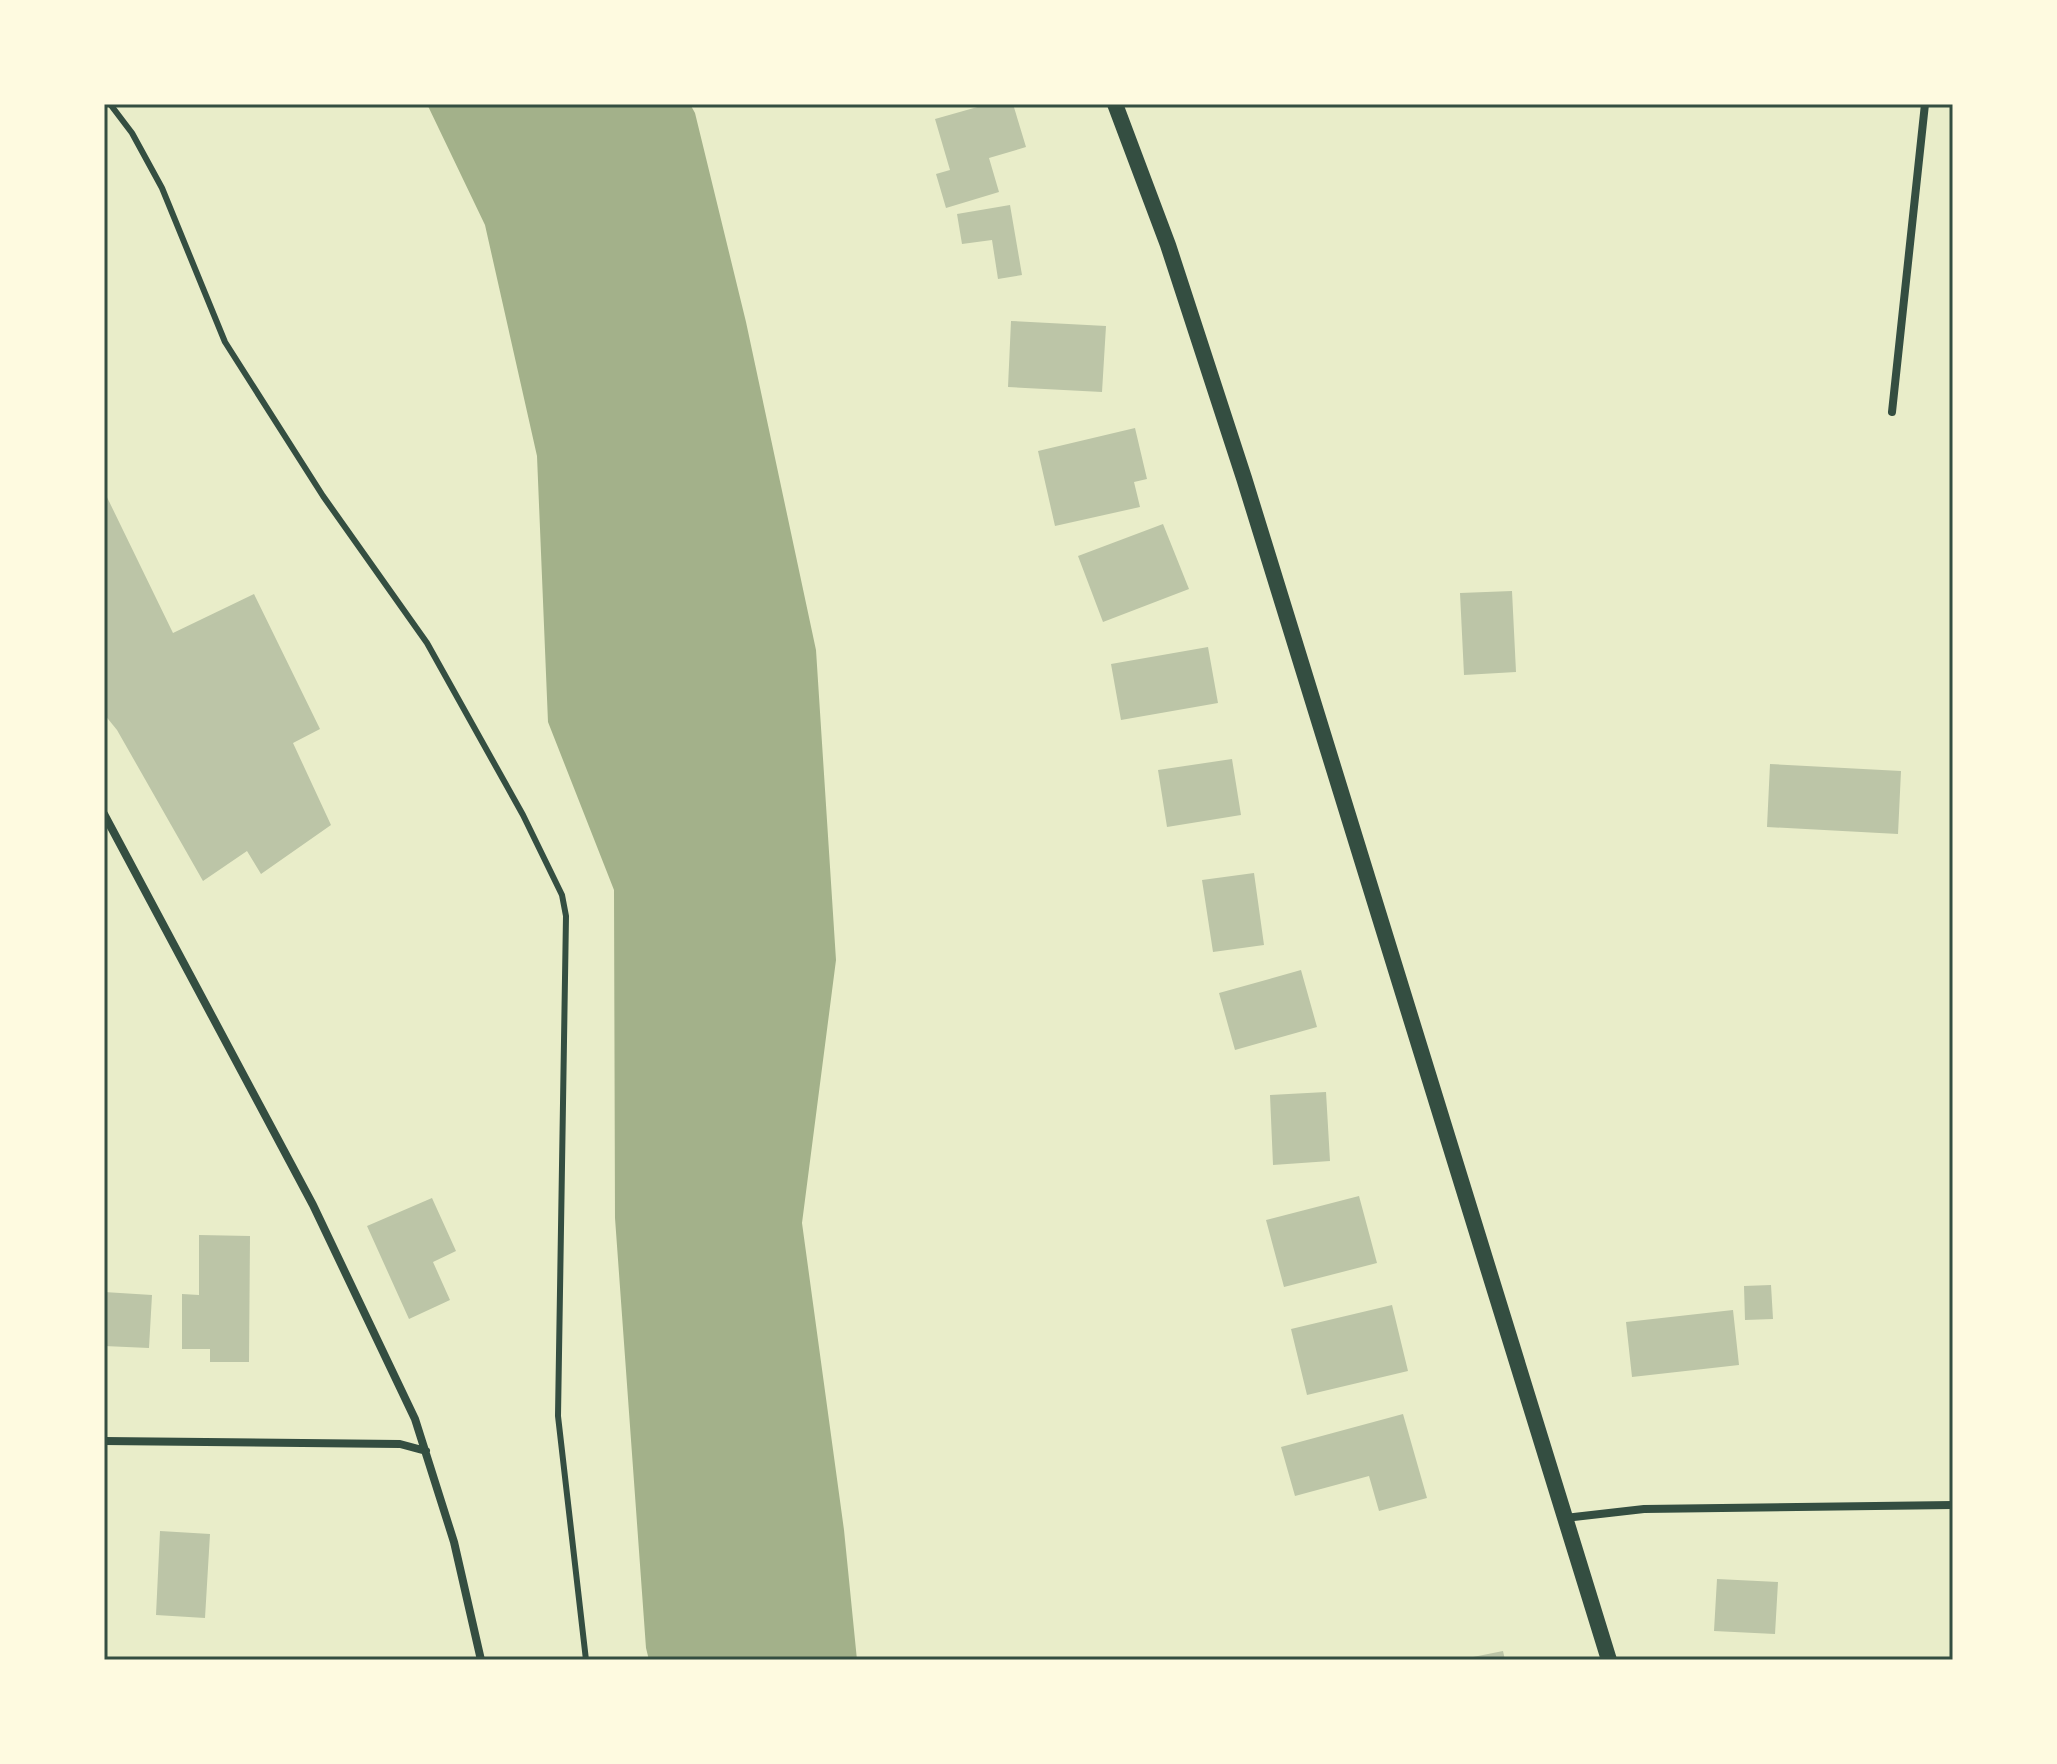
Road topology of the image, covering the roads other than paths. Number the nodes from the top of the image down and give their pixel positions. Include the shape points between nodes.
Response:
1 (110, 104) edge
2 (1115, 104) edge
3 (1925, 104) edge
4 (1892, 412) dead end
5 (104, 814) edge
6 (104, 1441) edge
7 (426, 1451) junction
8 (1953, 1505) edge
9 (1565, 1518) junction
10 (481, 1660) edge
11 (586, 1660) edge
12 (1609, 1660) edge

1 - 11 lane via 162,188 225,342 323,496 427,643 562,895 566,916 558,1416
2 - 9 main road via 1168,245 1239,463
3 - 4 street
5 - 7 street via 313,1205
6 - 7 street via 400,1444
7 - 10 street
8 - 9 street via 1644,1509
9 - 12 main road

